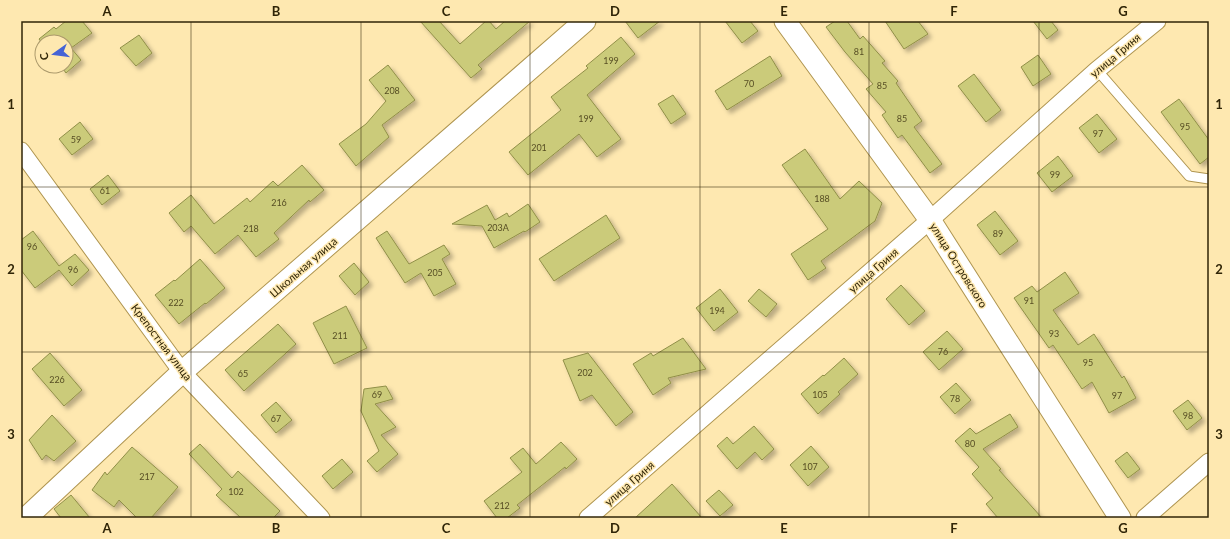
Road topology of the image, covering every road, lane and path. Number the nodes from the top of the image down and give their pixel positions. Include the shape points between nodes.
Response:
1 (585, 21) edge
2 (785, 21) edge
3 (1157, 21) edge
4 (1097, 70) junction
5 (21, 151) edge
6 (1209, 179) edge
7 (930, 220) junction
8 (182, 372) junction
9 (1209, 462) edge
10 (26, 518) edge
11 (321, 518) edge
12 (588, 518) edge
13 (1120, 518) edge
14 (1145, 518) edge

1 - 8 street, Школьная улица
2 - 7 street, улица Островского
3 - 4 street, улица Гриня
4 - 6 lane via 1189,176
4 - 7 street, улица Гриня
5 - 8 street, Крепостная улица
7 - 12 street, улица Гриня
7 - 13 street, улица Островского
8 - 10 street, Школьная улица
8 - 11 street, Крепостная улица
9 - 14 street

